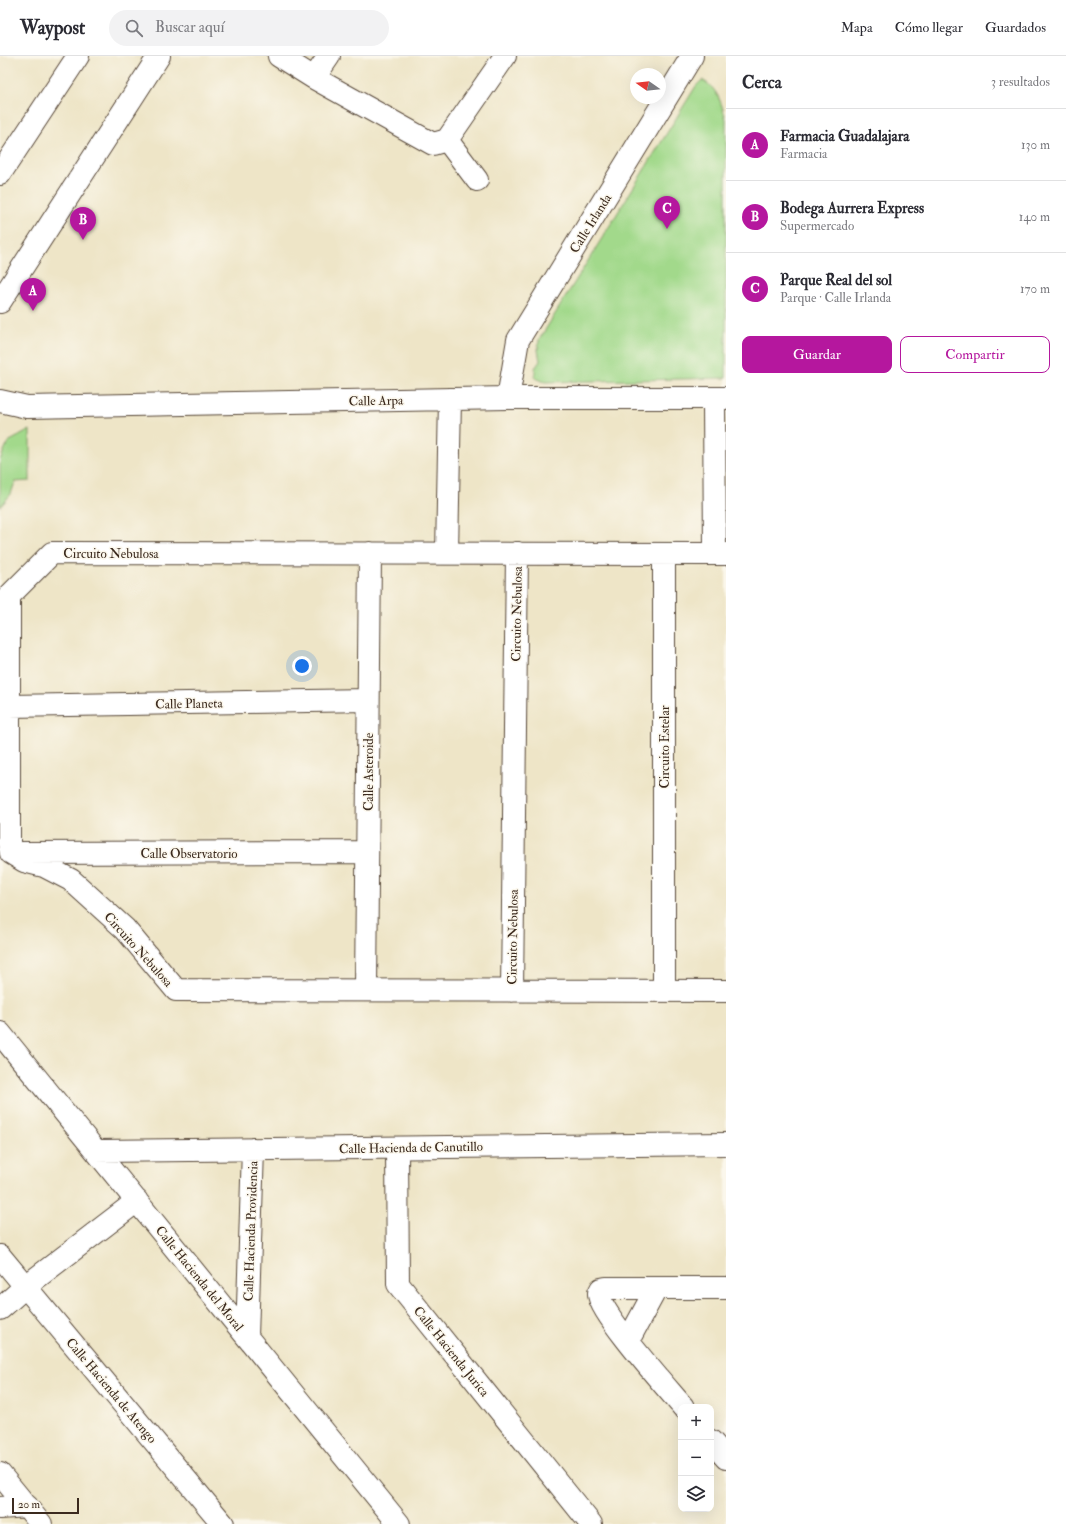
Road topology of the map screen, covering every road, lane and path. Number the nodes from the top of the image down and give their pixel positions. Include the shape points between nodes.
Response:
1 (78, 56) edge
2 (159, 56) edge
3 (279, 56) edge
4 (330, 56) edge
5 (505, 56) edge
6 (692, 56) edge
7 (314, 78) junction
8 (447, 140) junction
9 (0, 174) edge
10 (477, 180) dead end
11 (0, 302) edge
12 (508, 398) junction
13 (450, 399) junction
14 (720, 399) edge
15 (0, 401) edge
16 (27, 407) junction
17 (0, 419) edge
18 (370, 553) junction
19 (447, 553) junction
20 (517, 553) junction
21 (664, 554) junction
22 (721, 554) edge
23 (368, 700) junction
24 (9, 706) junction
25 (367, 852) junction
26 (11, 853) junction
27 (366, 990) junction
28 (512, 991) junction
29 (664, 991) junction
30 (726, 991) edge
31 (0, 1033) edge
32 (726, 1144) edge
33 (397, 1148) junction
34 (253, 1149) junction
35 (96, 1151) junction
36 (137, 1201) junction
37 (0, 1256) edge
38 (26, 1286) junction
39 (726, 1288) edge
40 (656, 1289) junction
41 (0, 1309) edge
42 (247, 1337) junction
43 (628, 1341) junction
44 (680, 1404) edge
45 (714, 1444) edge
46 (726, 1458) edge
47 (0, 1474) edge
48 (27, 1506) junction
49 (0, 1508) edge
50 (41, 1524) edge
51 (223, 1524) edge
52 (399, 1524) edge
53 (591, 1524) edge

1 - 9 street
2 - 11 street
3 - 7 street
4 - 7 street
5 - 8 street
6 - 12 street, Calle Irlanda via 518,340
7 - 8 street via 434,144
8 - 10 street
12 - 13 street, Calle Arpa
12 - 14 street, Calle Arpa
13 - 16 street, Calle Arpa
13 - 19 street
14 - 22 street
15 - 16 street, Calle Arpa
16 - 17 street, Calle Arpa
18 - 19 street, Circuito Nebulosa
18 - 23 street, Calle Asteroide
18 - 24 street, Circuito Nebulosa via 52,553 9,596
19 - 20 street, Circuito Nebulosa
20 - 21 street, Circuito Nebulosa
20 - 28 street, Circuito Nebulosa
21 - 22 street
21 - 29 street, Circuito Estelar
23 - 24 street, Calle Planeta
23 - 25 street, Calle Asteroide
24 - 26 street, Circuito Nebulosa
25 - 26 street, Calle Observatorio
25 - 27 street, Calle Asteroide
26 - 27 street, Circuito Nebulosa via 71,880 125,929 176,990
27 - 28 street, Circuito Nebulosa
28 - 29 street
29 - 30 street
31 - 35 street, Calle Hacienda del Moral
32 - 33 street, Calle Hacienda de Canutillo
33 - 34 street, Calle Hacienda de Canutillo
33 - 53 street, Calle Hacienda Jurica via 398,1284
34 - 35 street, Calle Hacienda de Canutillo
34 - 42 street, Calle Hacienda Providencia
35 - 36 street, Calle Hacienda del Moral
36 - 38 street
36 - 42 street, Calle Hacienda del Moral
37 - 38 street, Calle Hacienda de Atengo
38 - 41 street
38 - 51 street, Calle Hacienda de Atengo
39 - 40 street
40 - 43 street
40 - 43 street via 606,1288 599,1293 600,1302
42 - 52 street, Calle Hacienda del Moral
43 - 44 street
45 - 46 street
47 - 48 street
48 - 49 street
48 - 50 street

